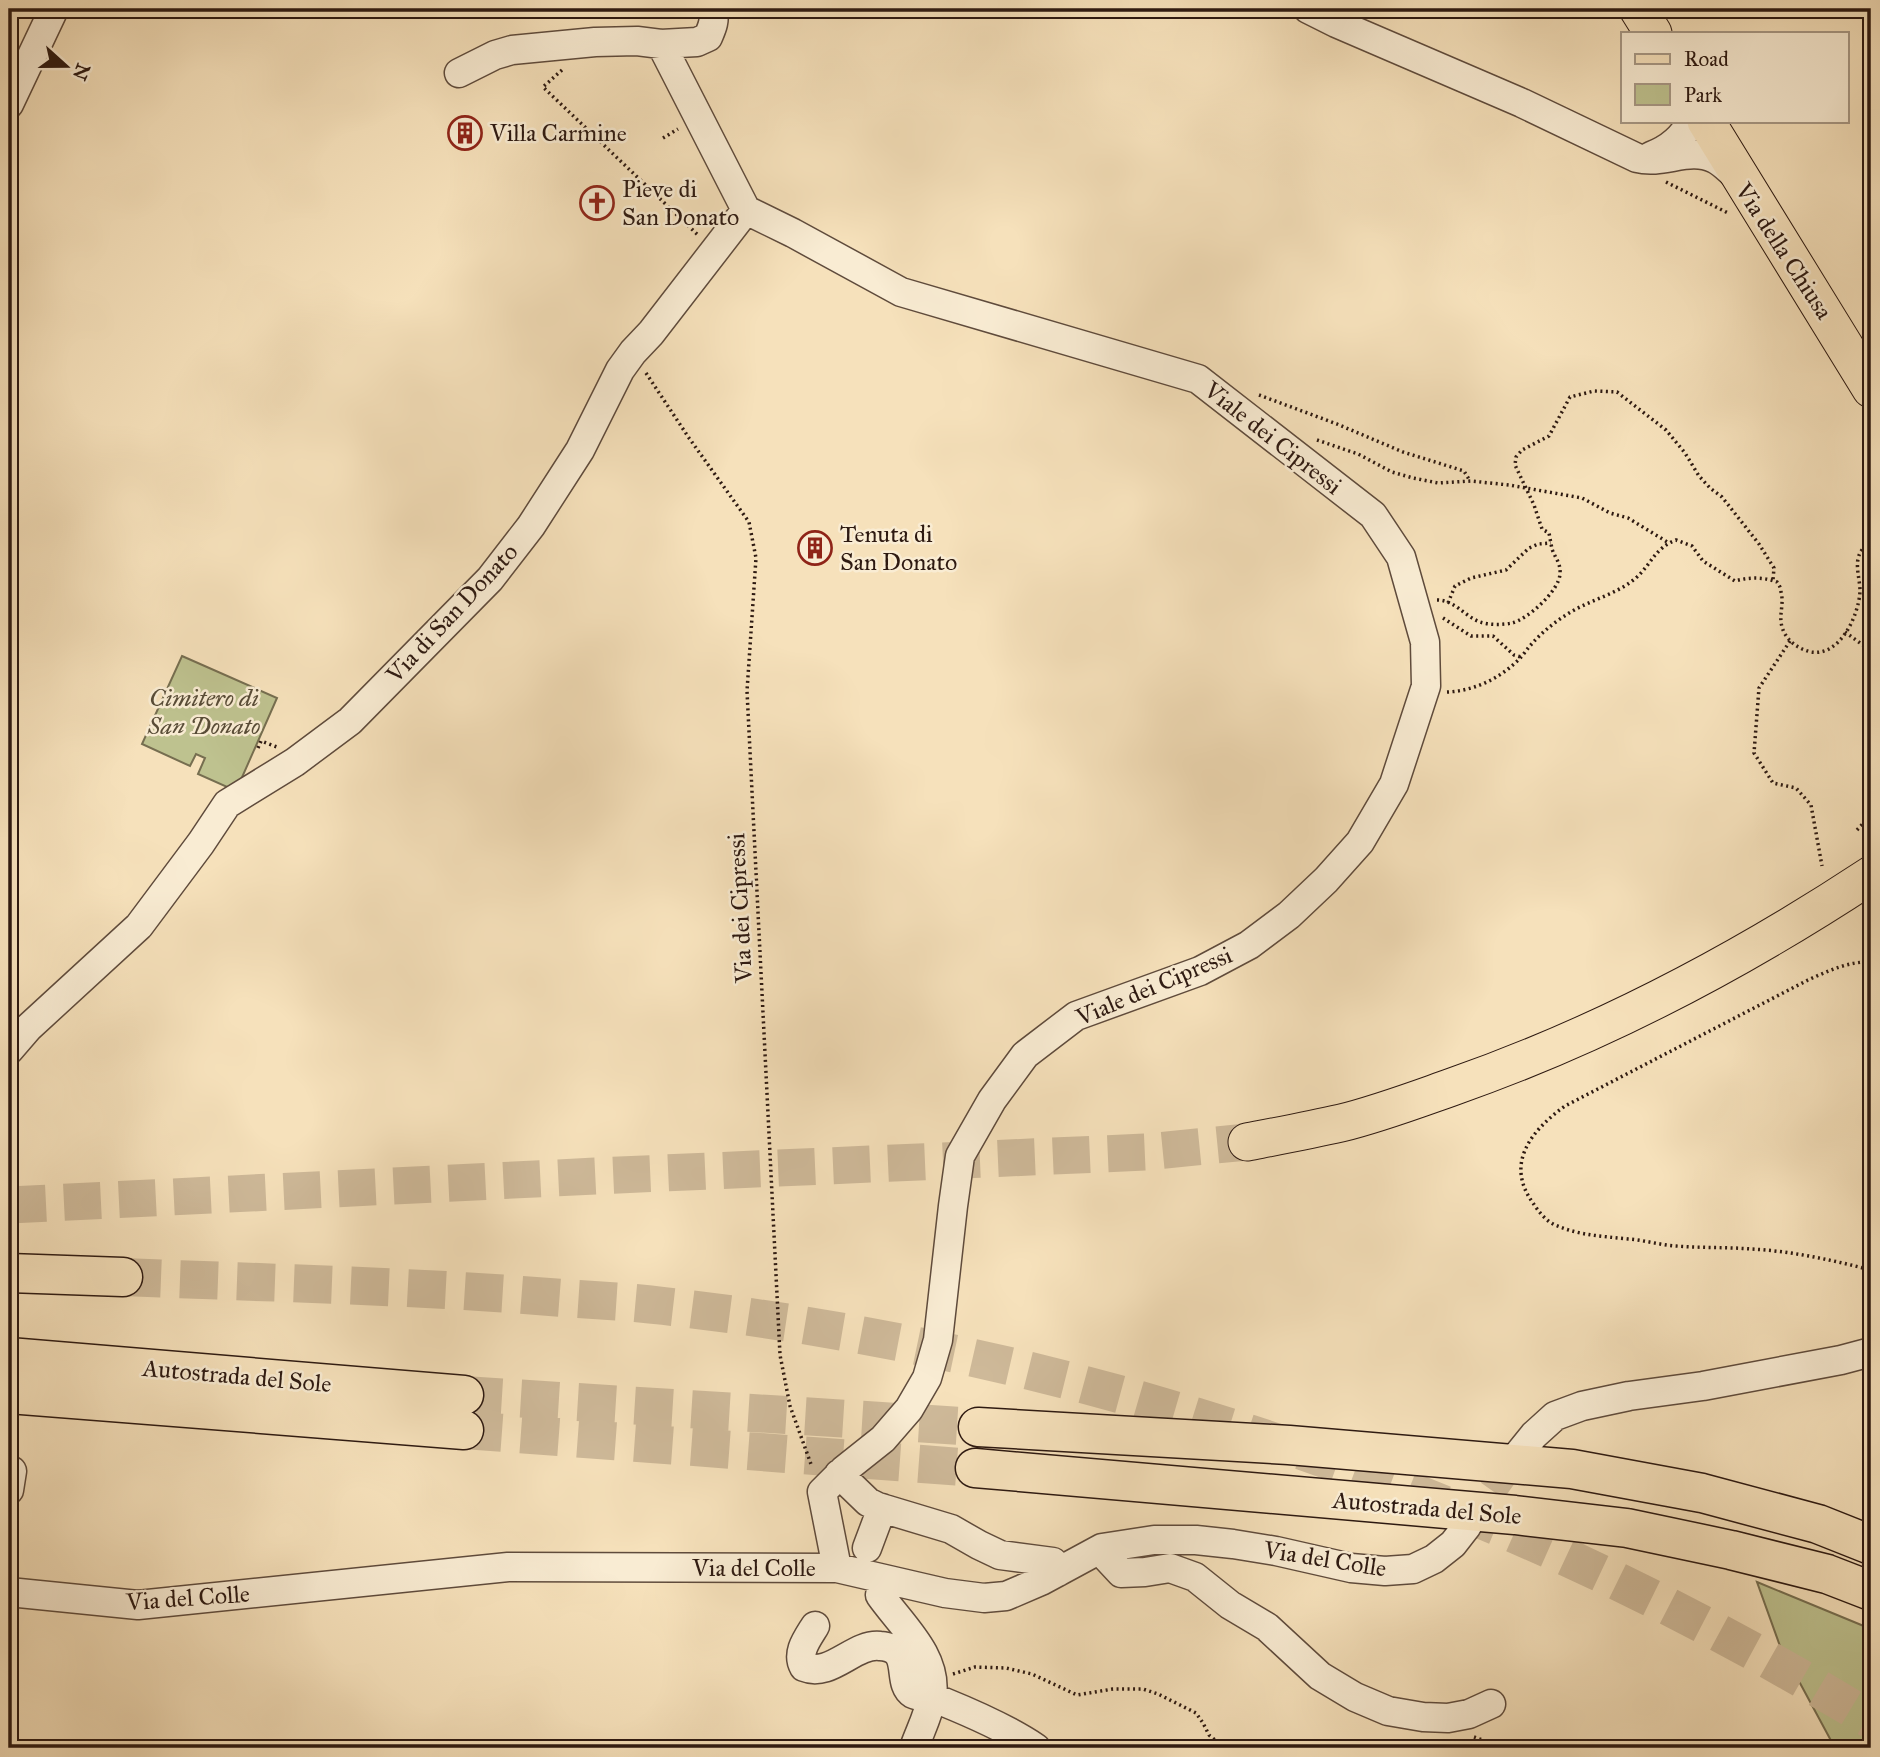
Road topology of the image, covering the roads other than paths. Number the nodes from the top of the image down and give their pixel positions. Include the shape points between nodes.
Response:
1 (54, 9) edge
2 (712, 9) edge
3 (1308, 9) edge
4 (1638, 9) edge
5 (1652, 32) edge
6 (662, 44) junction
7 (459, 73) dead end
8 (9, 104) edge
9 (1690, 122) edge
10 (1707, 122) edge
11 (1628, 154) junction
12 (1743, 181) junction
13 (746, 210) junction
14 (1871, 389) edge
15 (1871, 876) edge
16 (9, 1050) edge
17 (1247, 1142) tunnel mouth
18 (9, 1273) edge
19 (123, 1277) tunnel mouth
20 (1871, 1352) edge
21 (9, 1357) edge
22 (9, 1394) edge
23 (978, 1427) tunnel mouth
24 (1517, 1456) tunnel mouth
25 (975, 1468) tunnel mouth
26 (9, 1470) edge
27 (830, 1483) junction
28 (9, 1490) edge
29 (882, 1508) junction
30 (1467, 1526) tunnel mouth
31 (1871, 1545) edge
32 (867, 1548) dead end
33 (1102, 1548) junction
34 (836, 1568) junction
35 (1058, 1572) junction
36 (883, 1580) junction
37 (1871, 1591) edge
38 (9, 1592) edge
39 (815, 1626) dead end
40 (932, 1688) junction
41 (1491, 1704) dead end
42 (914, 1748) edge
43 (1036, 1748) edge

1 - 8 street
2 - 6 street via 708,37
3 - 11 street, Via della Chiusa
4 - 5 main road
6 - 7 street via 596,42 512,50
6 - 13 street
9 - 11 street via 1673,145 1658,153 1648,157
10 - 12 main road
11 - 12 street, Via della Chiusa via 1647,161 1700,154 1717,160
12 - 14 main road, Via della Chiusa
13 - 16 street, Via di San Donato via 620,370 580,450 490,579 350,721 227,804 139,926
13 - 27 street, Viale dei Cipressi via 901,292 1198,379 1373,514 1401,557 1425,642 1426,686 1394,784 1360,842 1326,880 1249,945 1200,971 1076,1016 1025,1055 992,1100 960,1156 938,1340 927,1378 909,1409 883,1439
15 - 17 main road via 1679,990 1539,1054 1342,1123
18 - 19 highway
20 - 24 street via 1582,1406 1555,1416
21 - 22 highway, Autostrada del Sole via 464,1413
23 - 31 highway, Autostrada del Sole via 1289,1445 1572,1469 1702,1493 1818,1524
25 - 37 highway, Autostrada del Sole via 1627,1528 1731,1549 1827,1574
26 - 28 street
27 - 29 street
27 - 34 street
29 - 32 street
29 - 35 street via 951,1529 1000,1555 1053,1562
30 - 33 street, Via del Colle via 1434,1559 1413,1569 1385,1571 1196,1540 1154,1540
33 - 35 street, Via del Colle
33 - 41 street via 1122,1573 1170,1568 1195,1577 1267,1627 1320,1676 1388,1711 1448,1718
34 - 36 street, Via del Colle
34 - 38 street, Via del Colle via 508,1567 138,1605
35 - 36 street, Via del Colle via 1006,1596 984,1598
36 - 40 street via 880,1595 927,1660
39 - 40 street via 803,1648 804,1667 817,1670 878,1645 898,1653 909,1691 915,1695
40 - 42 street
40 - 43 street

